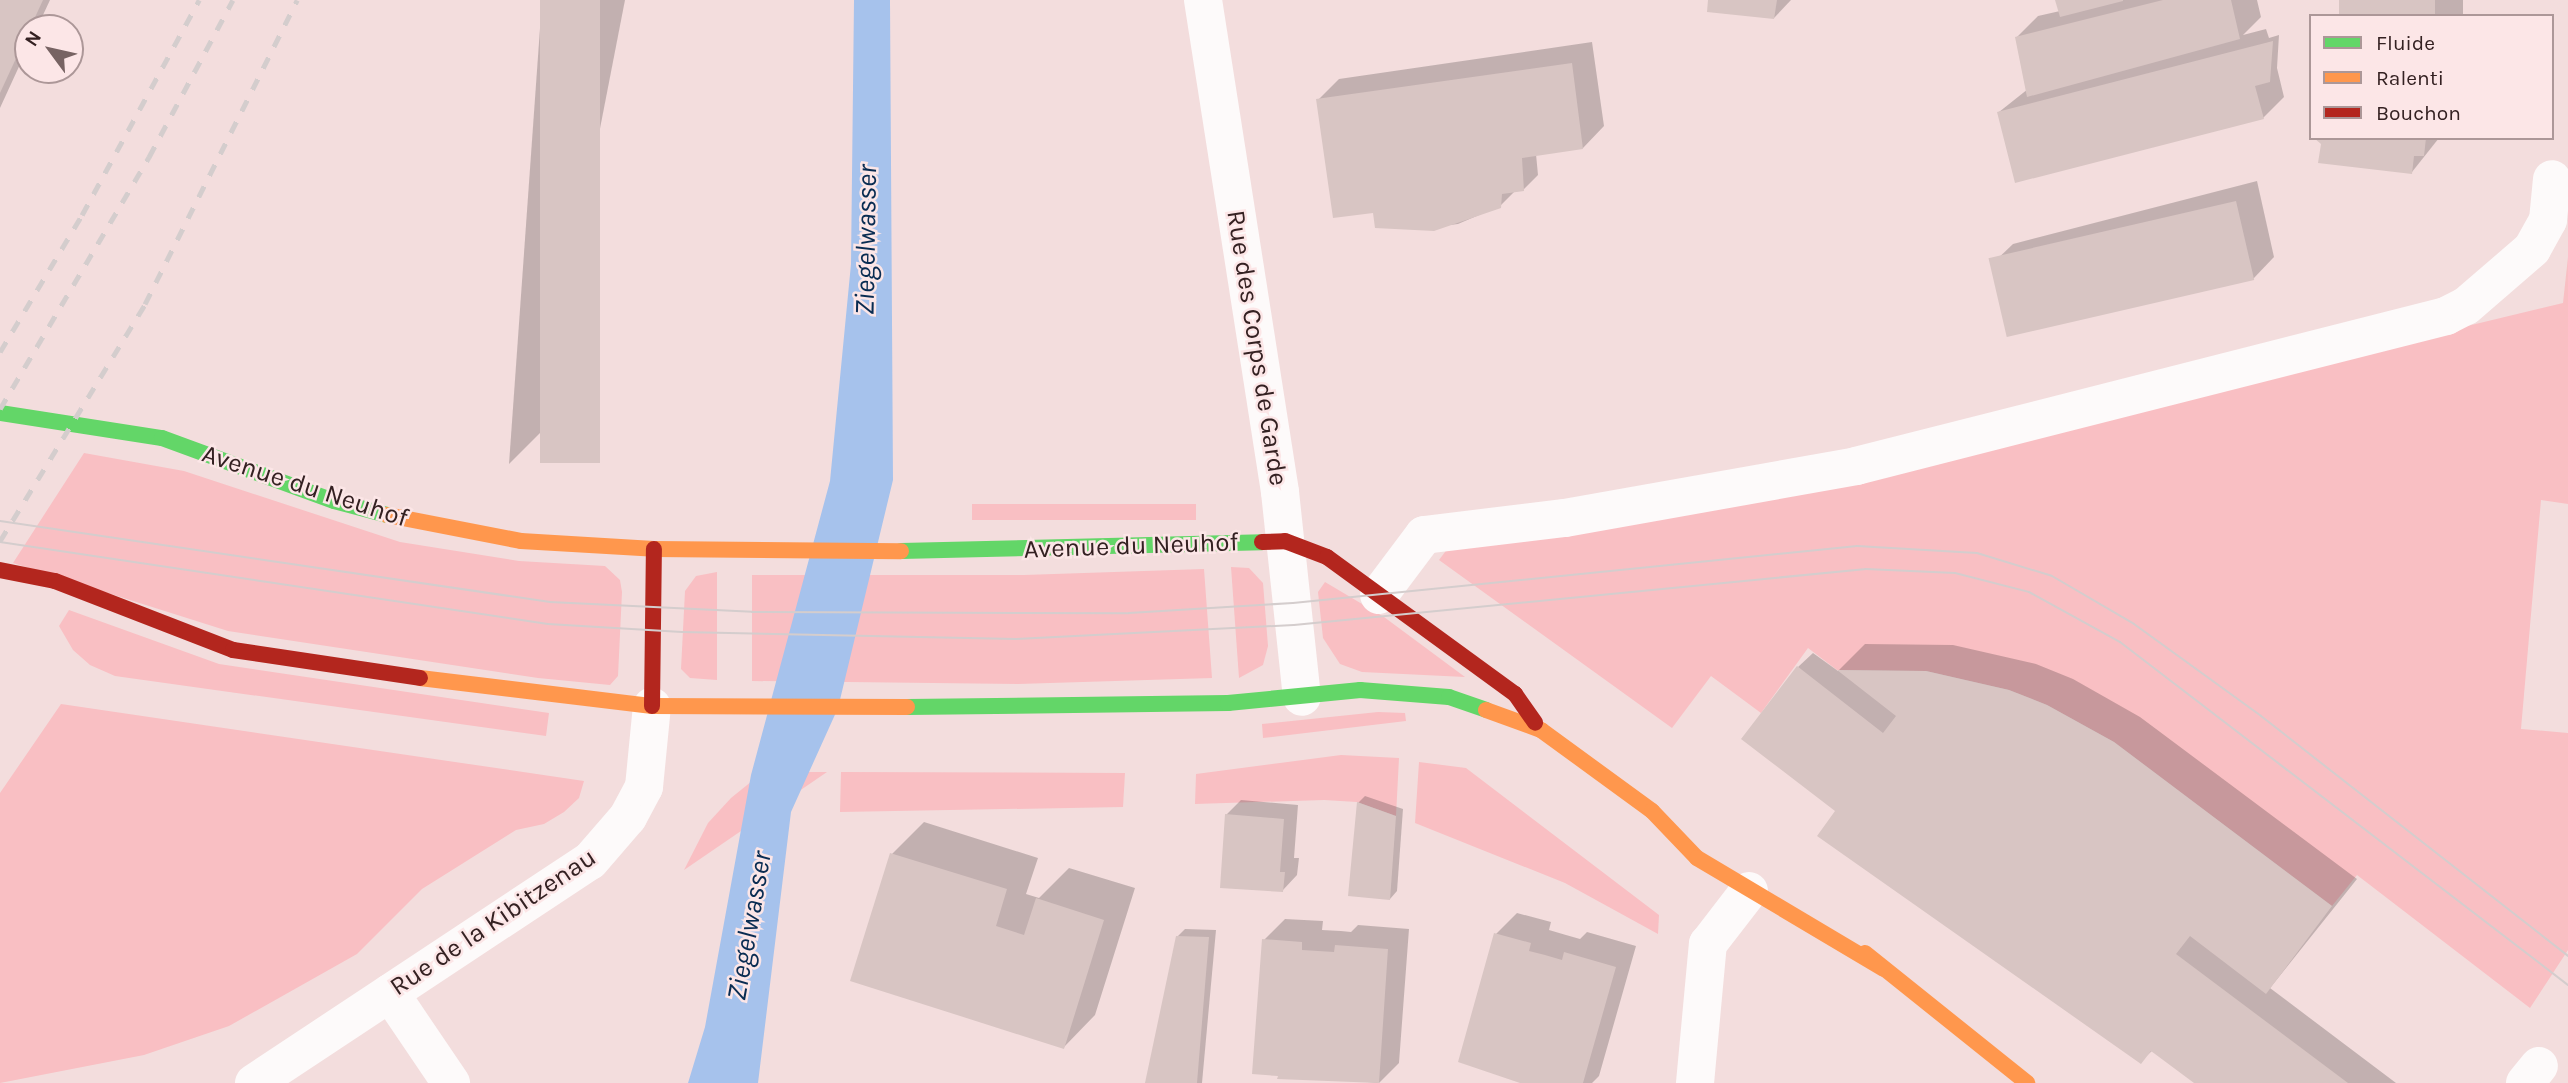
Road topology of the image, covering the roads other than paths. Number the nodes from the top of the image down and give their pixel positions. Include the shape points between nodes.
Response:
1 (1203, 0) edge
2 (2552, 180) dead end
3 (0, 413) edge
4 (1285, 541) junction
5 (654, 548) junction
6 (0, 570) edge
7 (1379, 595) junction
8 (1302, 697) junction
9 (652, 706) junction
10 (1541, 730) junction
11 (1652, 811) junction
12 (1688, 826) dead end
13 (1749, 891) junction
14 (1787, 891) dead end
15 (1884, 969) junction
16 (390, 993) junction
17 (254, 1083) edge
18 (451, 1083) edge
19 (1695, 1083) edge
20 (2027, 1083) edge

1 - 4 street, Rue des Corps de Garde
2 - 7 street via 2548,220 2532,248 2466,306 2446,316 1856,466 1566,518 1424,535
3 - 5 street, Avenue du Neuhof via 162,438 334,501 420,524 521,541
4 - 5 street, Avenue du Neuhof via 930,551
4 - 7 street, Avenue du Neuhof via 1327,557
4 - 8 street, Rue des Corps de Garde
5 - 9 street
6 - 9 street, Avenue du Neuhof via 55,581 233,650 500,690
7 - 10 street, Avenue du Neuhof via 1515,694
8 - 9 street, Avenue du Neuhof via 1084,708
8 - 10 street, Avenue du Neuhof via 1360,690 1415,692 1487,708
9 - 16 street, Rue de la Kibitzenau via 644,787 628,817 590,861
10 - 11 street, Avenue du Neuhof
11 - 12 street, Avenue du Neuhof
11 - 13 street, Avenue du Neuhof via 1697,858
13 - 15 street, Avenue du Neuhof
13 - 19 street via 1708,944
14 - 15 street, Avenue du Neuhof
15 - 20 street, Avenue du Neuhof
16 - 17 street, Rue de la Kibitzenau
16 - 18 street

